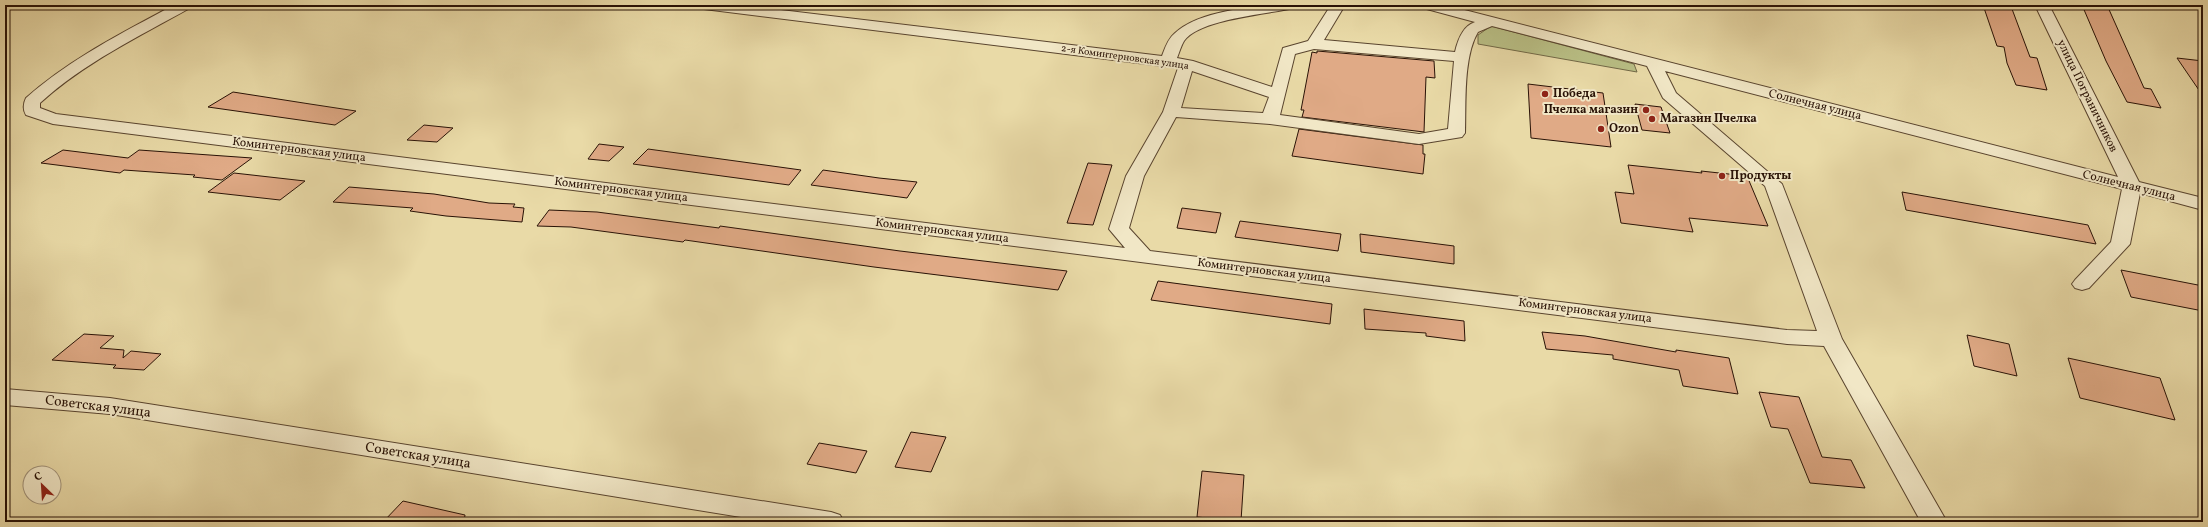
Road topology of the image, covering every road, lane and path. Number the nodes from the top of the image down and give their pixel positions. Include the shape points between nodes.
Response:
1 (185, 5) edge
2 (704, 5) edge
3 (1289, 5) edge
4 (1338, 5) edge
5 (1428, 5) edge
6 (2042, 5) edge
7 (1489, 22) junction
8 (1314, 44) junction
9 (1462, 57) junction
10 (1168, 61) junction
11 (1187, 64) junction
12 (1654, 64) junction
13 (1278, 95) junction
14 (1171, 112) junction
15 (1270, 119) junction
16 (2132, 187) junction
17 (2203, 204) edge
18 (1144, 256) junction
19 (2082, 284) dead end
20 (1831, 338) junction
21 (5, 397) edge
22 (831, 522) edge
23 (1934, 522) edge

1 - 18 street, Коминтерновская улица via 52,82 32,102 32,111 53,119
2 - 10 street, 2-я Коминтерновская улица
3 - 10 street via 1199,24 1179,38
4 - 8 street
5 - 7 street, Солнечная улица
6 - 16 street, улица Пограничников
7 - 9 street via 1473,28
7 - 12 street, Солнечная улица
8 - 9 street
8 - 13 street via 1288,51
9 - 15 street via 1456,132 1419,139
10 - 11 street, 2-я Коминтерновская улица
11 - 13 street, 2-я Коминтерновская улица
11 - 14 street
12 - 16 street, Солнечная улица
12 - 20 street via 1669,95 1773,184
13 - 15 street
14 - 15 street
14 - 18 street via 1135,176 1119,229
16 - 17 street, Солнечная улица
16 - 19 street via 2120,244
18 - 20 street, Коминтерновская улица via 1787,337
20 - 23 street
21 - 22 street, Советская улица via 110,406

